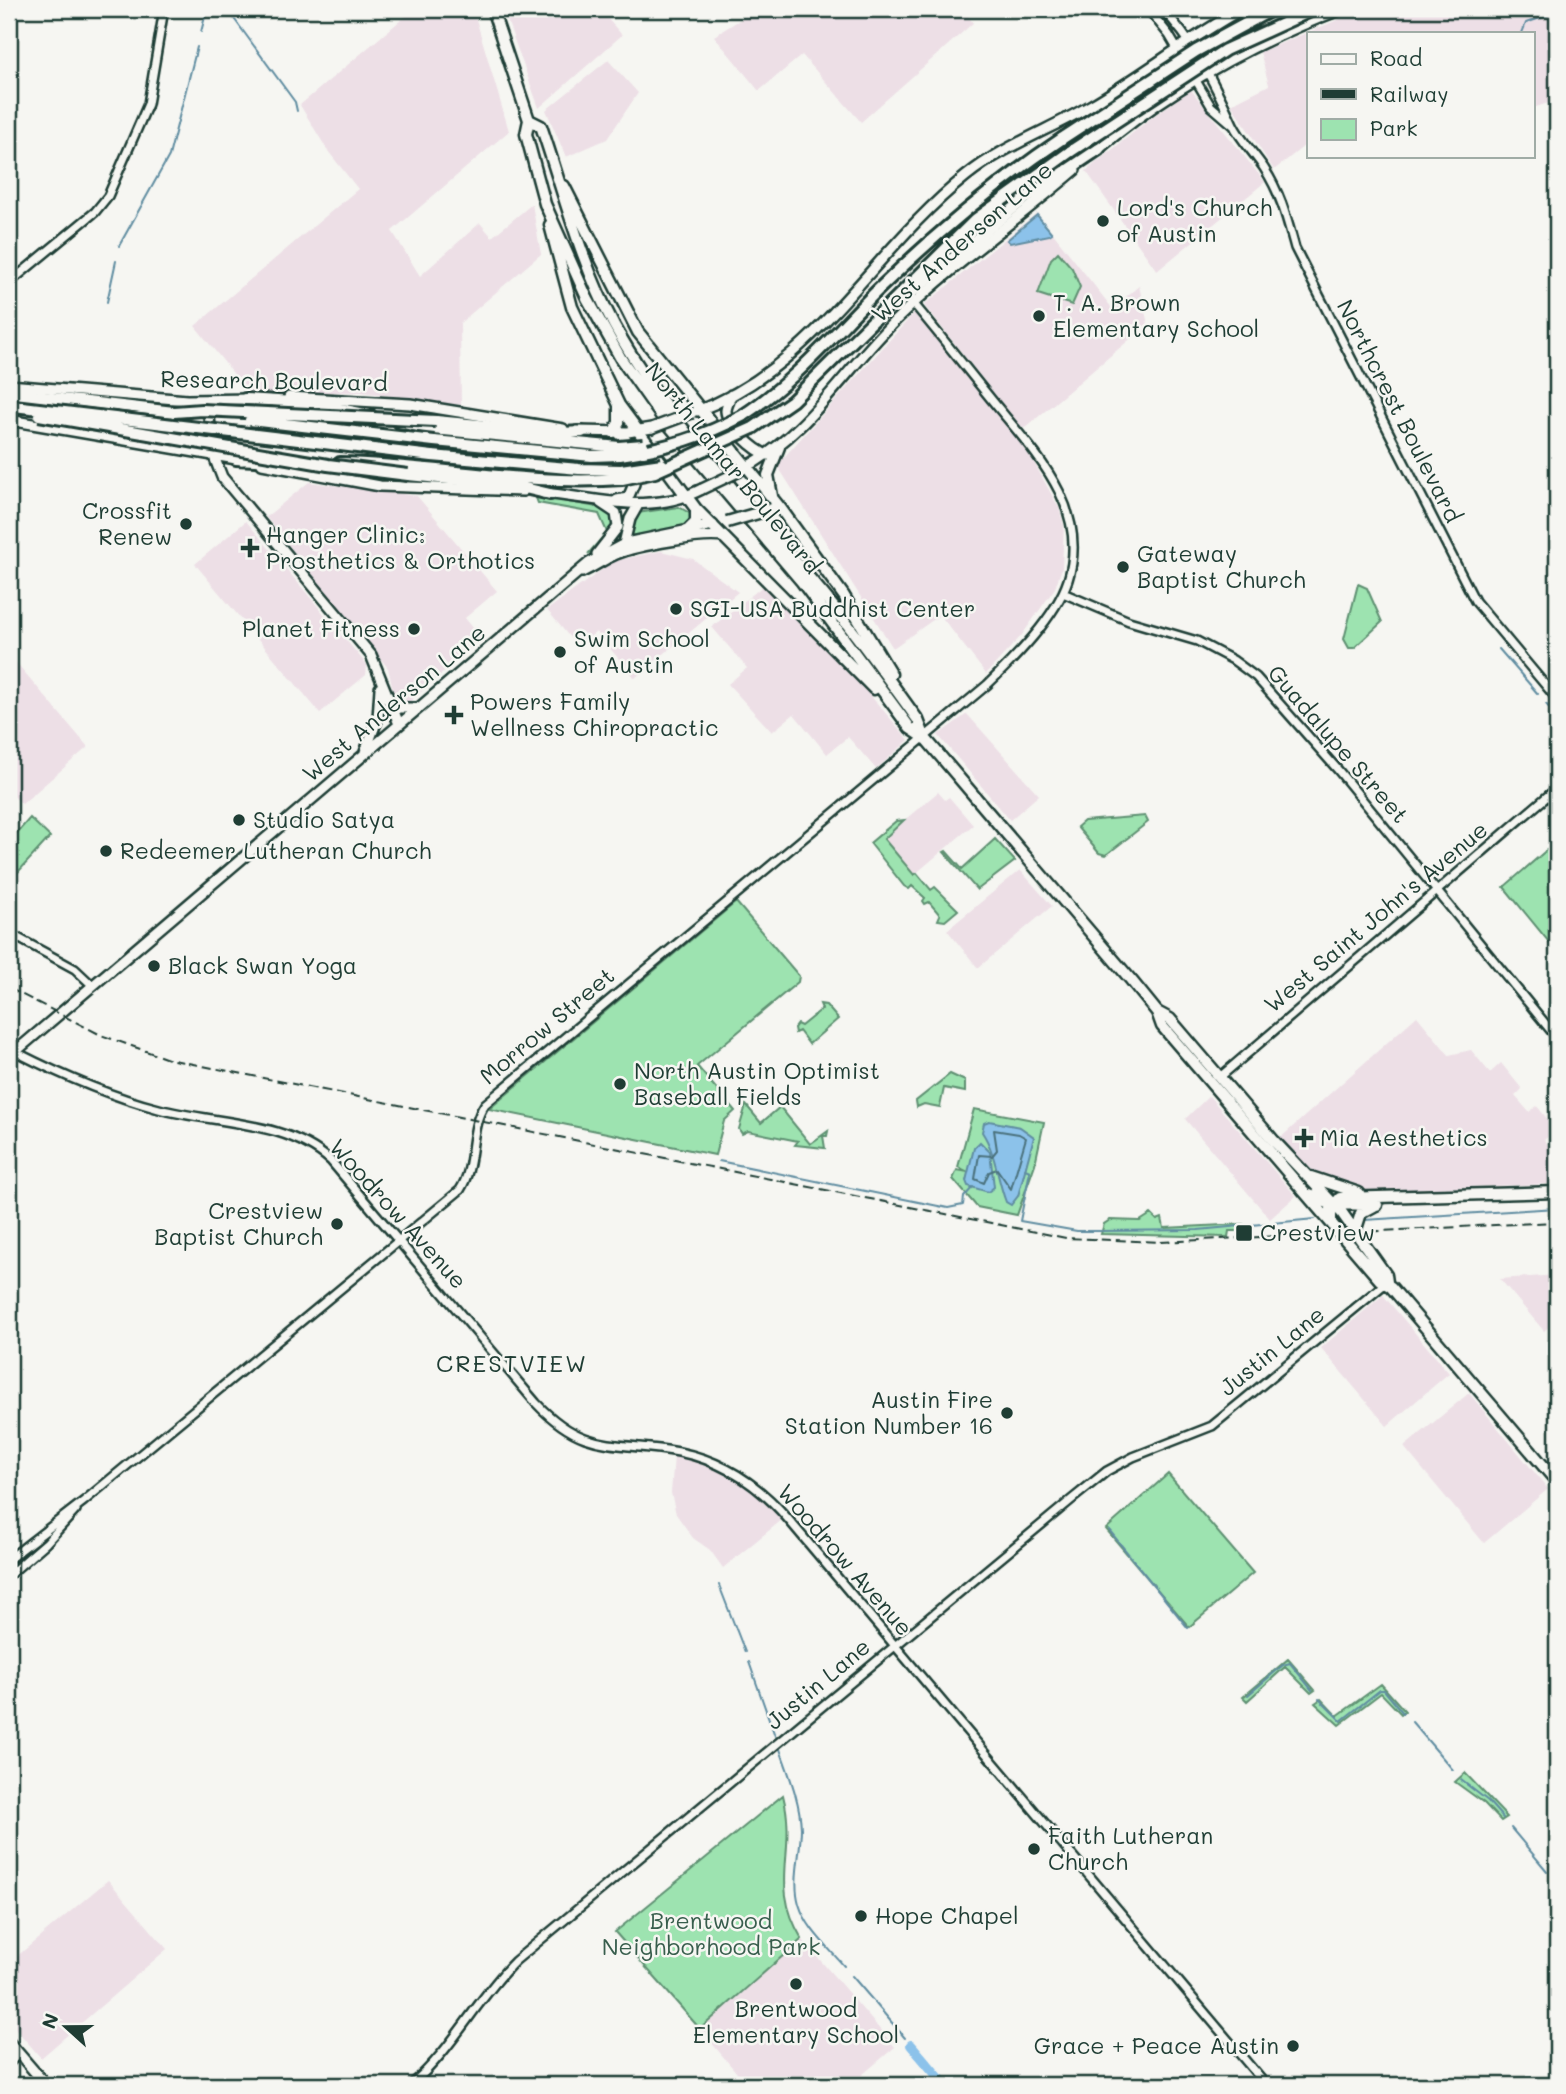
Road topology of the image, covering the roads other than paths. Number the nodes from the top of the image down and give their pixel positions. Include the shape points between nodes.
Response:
1 (164, 9) edge
2 (492, 9) edge
3 (1148, 9) edge
4 (1162, 9) edge
5 (1242, 9) edge
6 (1273, 9) edge
7 (1315, 9) edge
8 (1337, 10) edge
9 (1224, 19) junction
10 (1187, 41) junction
11 (1177, 48) junction
12 (1235, 57) junction
13 (1206, 73) junction
14 (1136, 76) junction
15 (1195, 80) junction
16 (1154, 108) junction
17 (530, 120) junction
18 (1233, 125) junction
19 (1099, 149) junction
20 (555, 168) junction
21 (545, 204) junction
22 (9, 284) edge
23 (914, 304) junction
24 (864, 328) junction
25 (9, 385) edge
26 (9, 393) edge
27 (732, 395) junction
28 (245, 399) junction
29 (208, 400) junction
30 (11, 405) edge
31 (619, 405) junction
32 (174, 412) junction
33 (696, 412) junction
34 (9, 420) edge
35 (637, 431) junction
36 (582, 432) junction
37 (615, 432) junction
38 (779, 447) junction
39 (619, 452) junction
40 (213, 454) junction
41 (768, 455) junction
42 (236, 459) junction
43 (744, 469) junction
44 (622, 474) junction
45 (550, 494) junction
46 (686, 497) junction
47 (593, 500) junction
48 (609, 502) junction
49 (638, 505) junction
50 (775, 506) junction
51 (696, 509) junction
52 (727, 522) junction
53 (713, 525) junction
54 (687, 531) junction
55 (726, 539) junction
56 (626, 543) junction
57 (617, 554) junction
58 (589, 563) junction
59 (582, 572) junction
60 (1063, 593) junction
61 (381, 680) junction
62 (387, 699) junction
63 (1557, 699) edge
64 (892, 705) junction
65 (908, 706) junction
66 (419, 707) junction
67 (399, 724) junction
68 (925, 738) junction
69 (364, 754) junction
70 (1557, 788) edge
71 (1436, 891) junction
72 (9, 933) edge
73 (92, 985) junction
74 (1157, 1012) junction
75 (1557, 1038) edge
76 (12, 1055) edge
77 (1220, 1077) junction
78 (1308, 1176) junction
79 (1557, 1192) edge
80 (1305, 1193) junction
81 (1377, 1201) junction
82 (1334, 1204) junction
83 (1331, 1223) junction
84 (1355, 1232) junction
85 (399, 1240) junction
86 (1387, 1282) junction
87 (1557, 1482) edge
88 (84, 1501) junction
89 (9, 1559) edge
90 (9, 1575) edge
91 (894, 1646) junction
92 (9, 2042) edge
93 (19, 2054) junction
94 (9, 2063) edge
95 (46, 2085) edge
96 (411, 2085) edge
97 (1266, 2085) edge

1 - 22 street via 148,104 108,196
2 - 17 main road, North Lamar Boulevard
3 - 11 street, Northcrest Boulevard
4 - 10 street, Northcrest Boulevard
5 - 9 main road, West Anderson Lane
6 - 39 highway, bridge via 1195,51 1063,138 958,215 766,400 713,431 674,445
7 - 24 highway, bridge via 1225,50 1071,151 976,219
8 - 12 main road, West Anderson Lane
9 - 10 main road, West Anderson Lane
9 - 12 main road via 1221,37
10 - 11 main road, West Anderson Lane
10 - 13 street, Northcrest Boulevard
11 - 14 main road, West Anderson Lane
11 - 15 street, Northcrest Boulevard
12 - 13 main road, West Anderson Lane
13 - 15 main road, West Anderson Lane
13 - 18 street, Northcrest Boulevard
14 - 16 main road via 1156,69 1167,72 1168,82
14 - 27 main road, West Anderson Lane via 965,177 813,334
15 - 16 main road, West Anderson Lane
15 - 18 street, Northcrest Boulevard via 1219,116
16 - 19 main road, West Anderson Lane
17 - 20 main road, North Lamar Boulevard via 541,126
17 - 21 main road, North Lamar Boulevard via 526,134
18 - 63 street, Northcrest Boulevard via 1285,205 1295,248 1475,601
19 - 23 main road, West Anderson Lane
19 - 24 highway via 1026,198
20 - 33 main road via 638,332
20 - 65 main road, North Lamar Boulevard via 584,260 647,379 841,616
21 - 31 main road via 567,294
21 - 64 main road, North Lamar Boulevard via 587,298 629,372 802,582
23 - 38 main road, West Anderson Lane via 878,338 819,410
23 - 60 street via 1056,485 1074,538
24 - 44 highway, bridge via 792,401 753,428 678,461
25 - 29 main road, Research Boulevard
26 - 32 highway
27 - 33 main road, West Anderson Lane
27 - 41 main road via 728,419 751,447
28 - 29 main road, Research Boulevard
28 - 36 main road, Research Boulevard via 315,397 410,404
28 - 39 highway via 338,407 433,429
29 - 40 main road
30 - 44 highway, bridge
30 - 45 highway, bridge via 31,414 101,428 328,465 512,485
31 - 35 main road
31 - 37 main road
32 - 36 highway, bridge via 436,421
32 - 39 highway, bridge via 592,456
33 - 35 main road, Research Boulevard, bridge
33 - 43 main road
34 - 40 main road
35 - 37 main road, Research Boulevard
35 - 46 main road
36 - 37 main road, Research Boulevard
37 - 48 main road via 628,442 634,484 628,498
38 - 41 main road, West Anderson Lane
38 - 50 main road via 768,475
40 - 42 main road
40 - 61 main road via 228,485 371,655
41 - 43 main road, West Anderson Lane
42 - 44 highway via 390,463 557,481
42 - 45 main road via 380,485
43 - 46 main road, West Anderson Lane, bridge
43 - 50 main road
45 - 47 main road
46 - 49 main road
46 - 51 main road
47 - 48 main road
47 - 58 main road via 616,513 618,527
48 - 49 main road
49 - 56 main road
50 - 52 main road, bridge
50 - 65 main road via 850,606
51 - 53 main road
51 - 54 main road via 696,522
52 - 53 main road
52 - 55 main road
53 - 54 main road, West Anderson Lane
53 - 55 main road
54 - 56 main road, West Anderson Lane
55 - 57 main road via 712,535
55 - 64 main road
56 - 57 main road
56 - 58 main road, West Anderson Lane
57 - 59 main road, West Anderson Lane
58 - 59 main road, West Anderson Lane
59 - 66 main road, West Anderson Lane
60 - 68 street, Morrow Street via 1002,671
60 - 71 street, Guadalupe Street via 1129,621 1197,641 1256,677
61 - 62 main road
61 - 69 main road via 378,718
62 - 66 main road via 400,708
62 - 67 main road
64 - 68 main road, North Lamar Boulevard via 910,728
65 - 68 main road, North Lamar Boulevard
66 - 67 main road, West Anderson Lane
67 - 69 main road, West Anderson Lane
68 - 74 main road, North Lamar Boulevard
68 - 85 street, Morrow Street via 485,1104 462,1187
69 - 73 main road, West Anderson Lane
70 - 71 street, West Saint John's Avenue
71 - 75 street, Guadalupe Street
71 - 77 street, West Saint John's Avenue
72 - 73 street via 75,968
73 - 76 main road, West Anderson Lane
74 - 77 main road, North Lamar Boulevard via 1170,1019
74 - 80 main road, North Lamar Boulevard via 1162,1026
76 - 85 street, Woodrow Avenue via 132,1101 302,1141 331,1161
77 - 78 main road, North Lamar Boulevard
78 - 81 main road
78 - 82 main road, North Lamar Boulevard
79 - 81 main road
80 - 82 main road
80 - 83 main road, North Lamar Boulevard
81 - 82 main road
81 - 84 main road via 1361,1213
82 - 83 main road
82 - 84 main road, North Lamar Boulevard
83 - 86 main road, North Lamar Boulevard via 1380,1280
84 - 86 main road, North Lamar Boulevard
85 - 88 street, Morrow Street
85 - 91 street, Woodrow Avenue via 552,1419 595,1442 681,1453 740,1476 777,1506
86 - 87 main road, North Lamar Boulevard
86 - 91 street, Justin Lane via 1212,1426 1144,1452 1092,1483
88 - 89 street, Morrow Street
88 - 90 street, Morrow Street
91 - 96 street, Justin Lane via 515,1961 493,1984 448,2049
91 - 97 street, Woodrow Avenue
92 - 93 main road
93 - 94 street
93 - 95 main road

